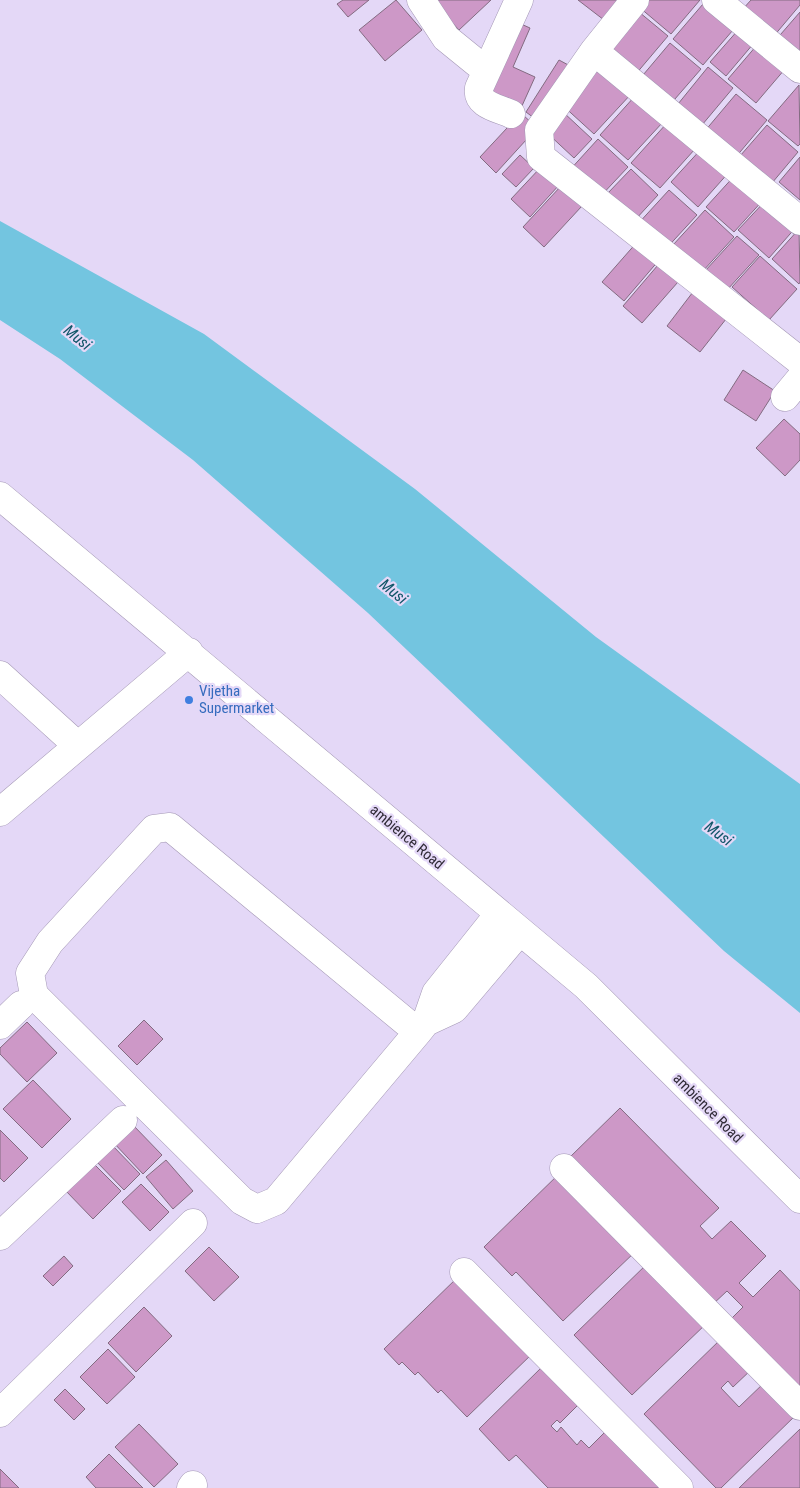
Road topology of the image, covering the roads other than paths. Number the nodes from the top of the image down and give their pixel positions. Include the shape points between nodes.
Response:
1 (421, 0) edge
2 (519, 0) edge
3 (635, 0) edge
4 (716, 0) edge
5 (594, 51) junction
6 (478, 64) dead end
7 (800, 68) edge
8 (511, 114) dead end
9 (800, 221) edge
10 (800, 361) edge
11 (0, 496) edge
12 (189, 652) junction
13 (0, 675) edge
14 (77, 745) junction
15 (0, 812) edge
16 (499, 914) junction
17 (520, 932) junction
18 (21, 1004) dead end
19 (0, 1025) edge
20 (422, 1027) junction
21 (123, 1120) dead end
22 (564, 1168) dead end
23 (800, 1199) edge
24 (193, 1223) dead end
25 (0, 1236) edge
26 (464, 1272) dead end
27 (800, 1406) edge
28 (0, 1413) edge
29 (679, 1488) edge

1 - 6 street via 446,38
2 - 8 street via 478,95 481,101
3 - 5 street
4 - 7 street
5 - 9 street
5 - 10 street via 539,130 541,157
11 - 12 street, ambience Road
12 - 14 street
12 - 16 street, ambience Road
13 - 14 street
14 - 15 street
16 - 17 street, ambience Road
16 - 20 street via 436,993
17 - 20 street via 454,1009
17 - 23 street, ambience Road via 586,986
18 - 19 street
20 - 20 street via 276,1202 257,1209 242,1201 34,995 30,973 50,942 154,829 170,827
21 - 25 street
22 - 27 street
24 - 28 street
26 - 29 street

